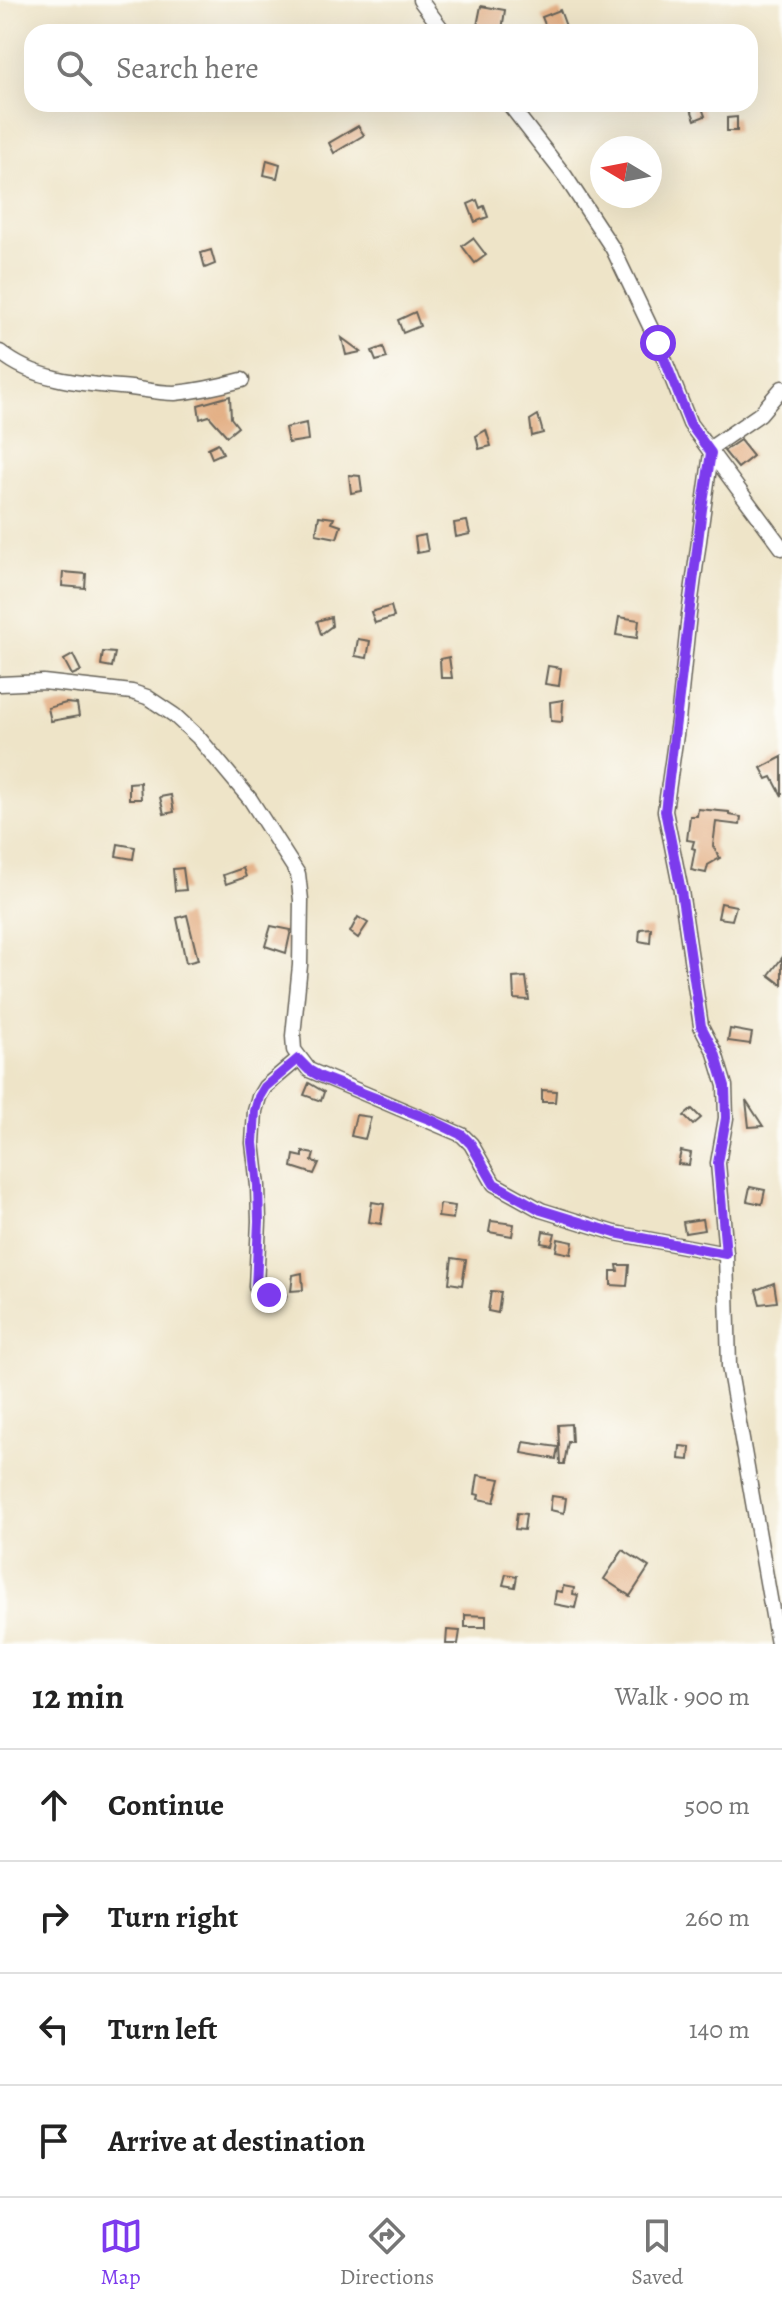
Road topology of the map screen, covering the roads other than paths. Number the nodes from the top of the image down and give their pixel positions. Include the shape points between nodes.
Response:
1 (420, 0) edge
2 (438, 24) edge
3 (515, 112) edge
4 (0, 352) edge
5 (242, 380) dead end
6 (782, 388) edge
7 (710, 451) junction
8 (782, 548) edge
9 (0, 684) edge
10 (298, 1059) junction
11 (726, 1254) junction
12 (279, 1296) dead end
13 (778, 1644) edge

1 - 2 street
3 - 7 street via 613,249 690,424
4 - 5 street via 37,373 72,382 173,393
6 - 7 street via 760,414
7 - 8 street
7 - 11 street via 665,811 701,1026 725,1086 718,1163
9 - 10 street via 43,682 147,697 198,737 250,799 298,874 300,965 293,1036
10 - 11 street via 321,1077 462,1135 494,1184 541,1210 615,1233
10 - 12 street via 259,1097 252,1127 258,1186 256,1287 262,1294
11 - 13 street via 731,1384

